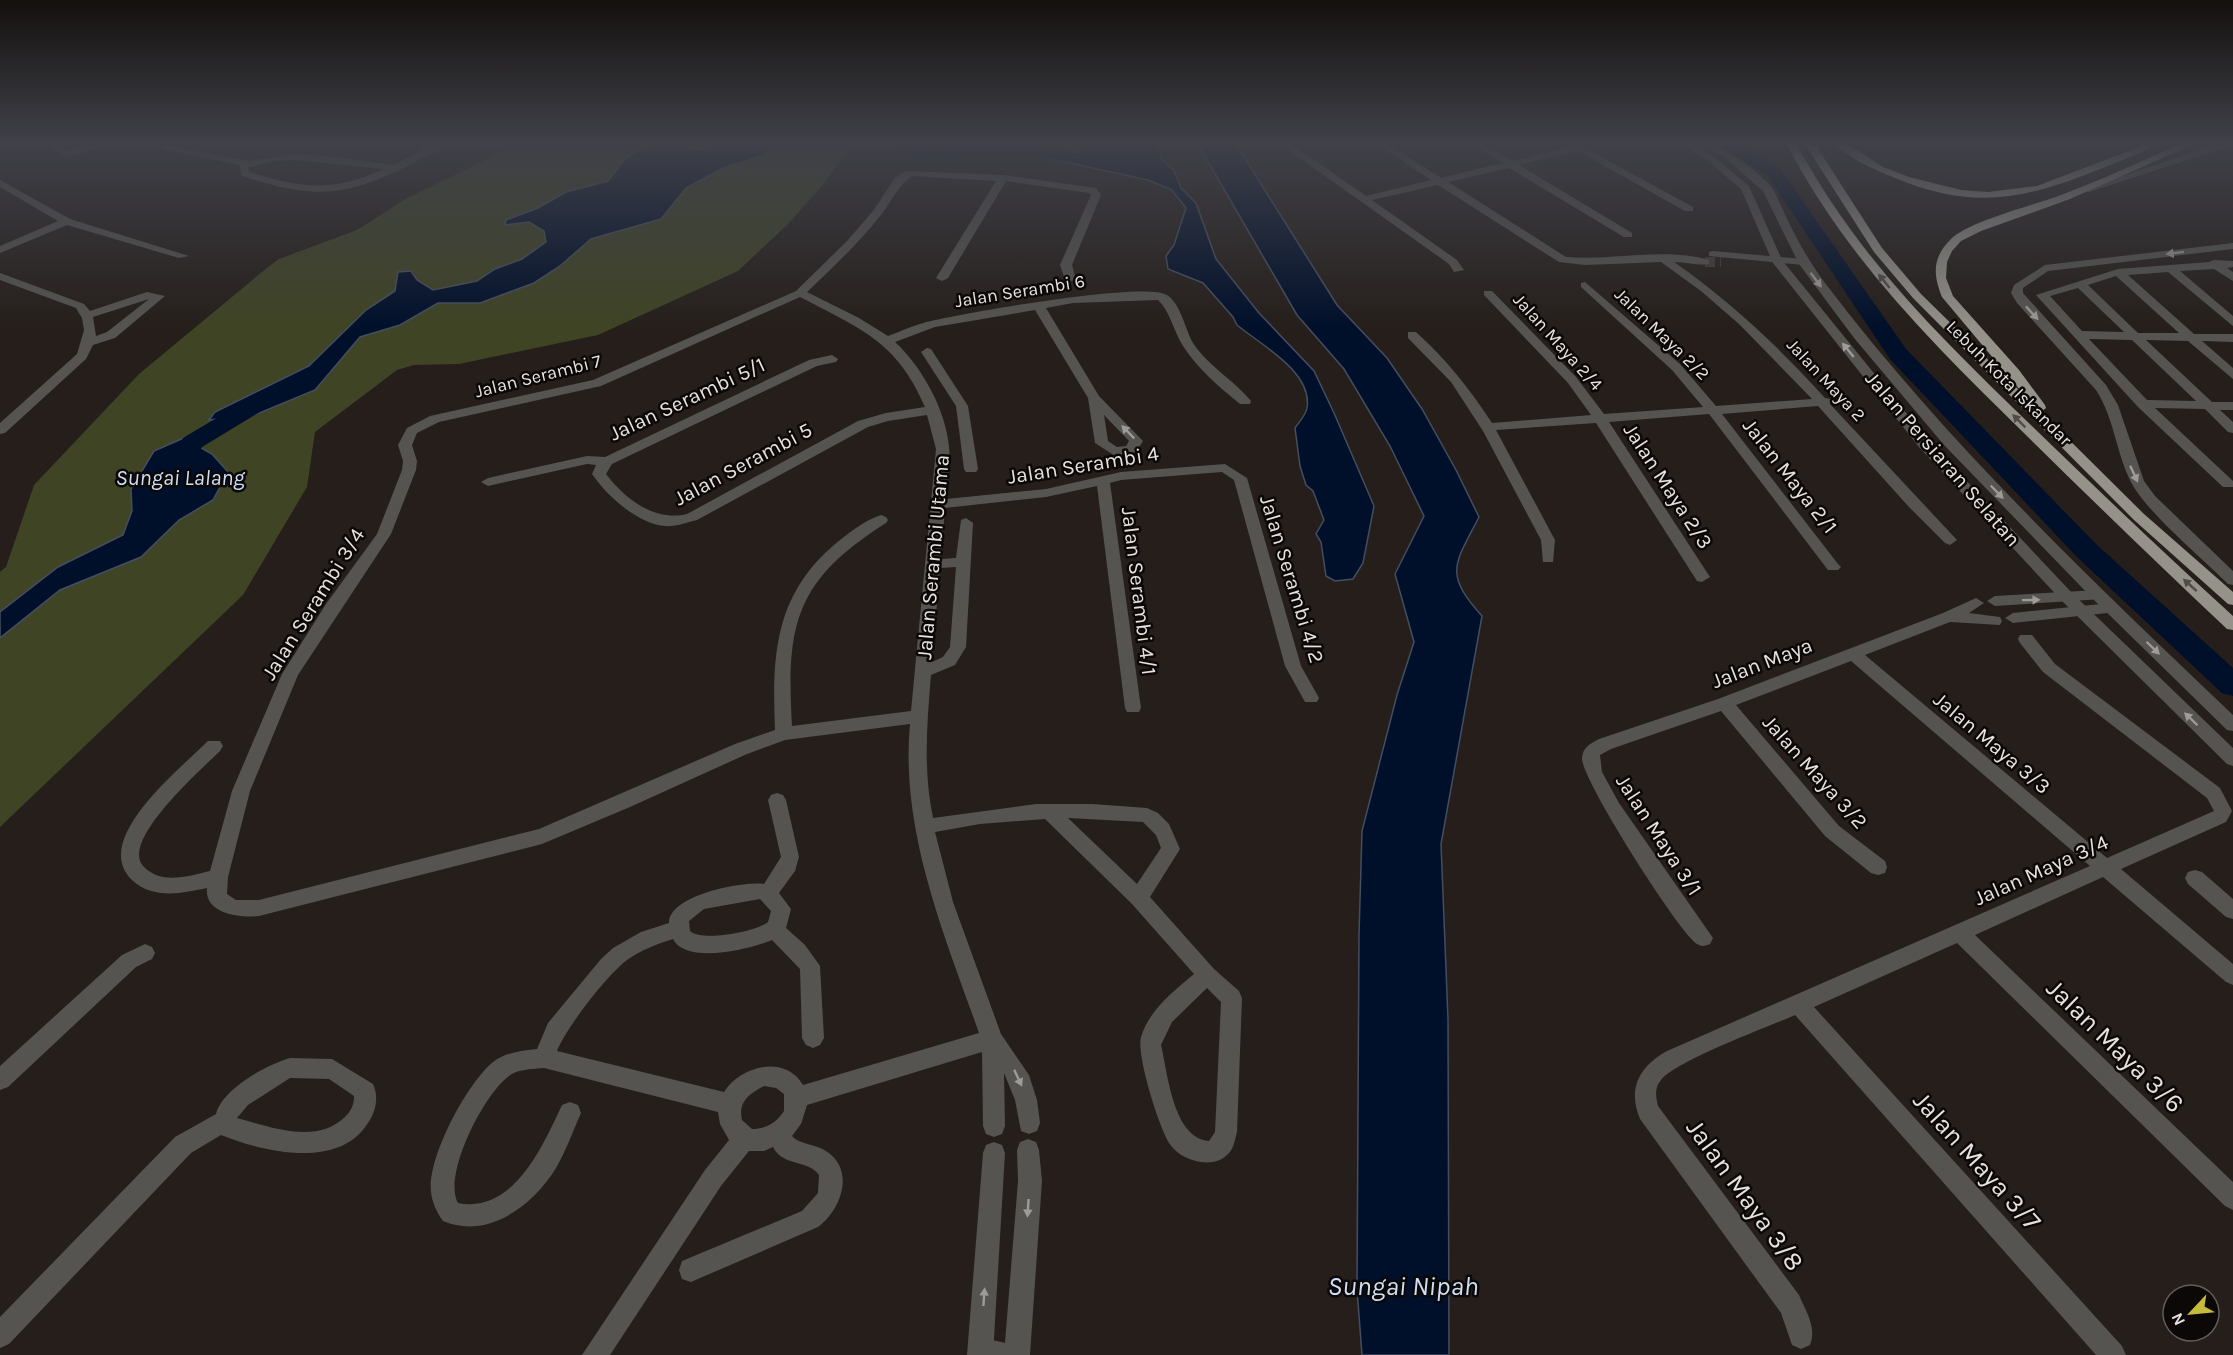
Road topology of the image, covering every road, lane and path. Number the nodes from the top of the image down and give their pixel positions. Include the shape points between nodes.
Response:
1 (37, 204) edge
2 (881, 204) edge
3 (987, 204) edge
4 (1092, 204) edge
5 (1372, 204) edge
6 (1477, 204) edge
7 (1577, 204) edge
8 (1679, 204) edge
9 (1752, 204) edge
10 (1775, 204) edge
11 (1824, 204) edge
12 (1825, 204) edge
13 (1849, 204) edge
14 (2045, 204) edge
15 (1689, 210) dead end
16 (1833, 218) junction
17 (66, 221) junction
18 (1628, 235) dead end
19 (2233, 246) edge
20 (0, 250) edge
21 (183, 256) dead end
22 (1663, 260) junction
23 (1777, 261) junction
24 (1803, 262) junction
25 (2214, 263) junction
26 (2233, 264) edge
27 (2169, 267) junction
28 (1458, 270) dead end
29 (2118, 272) junction
30 (0, 276) edge
31 (942, 278) dead end
32 (2233, 279) edge
33 (1070, 280) dead end
34 (2079, 283) junction
35 (1585, 285) dead end
36 (800, 293) junction
37 (1488, 293) dead end
38 (1039, 306) junction
39 (88, 315) junction
40 (2233, 322) edge
41 (1412, 335) dead end
42 (2078, 335) junction
43 (2135, 336) junction
44 (2191, 338) junction
45 (2233, 338) edge
46 (887, 341) junction
47 (89, 342) junction
48 (927, 352) dead end
49 (832, 359) dead end
50 (942, 371) junction
51 (2233, 375) edge
52 (915, 377) junction
53 (1094, 398) dead end
54 (1245, 401) dead end
55 (1825, 402) junction
56 (2143, 404) junction
57 (2208, 406) junction
58 (2233, 406) edge
59 (934, 410) junction
60 (1713, 411) junction
61 (1599, 417) junction
62 (1487, 428) junction
63 (2233, 429) edge
64 (0, 430) edge
65 (969, 446) junction
66 (943, 449) junction
67 (2071, 452) junction
68 (410, 461) joint
69 (607, 461) junction
70 (970, 469) dead end
71 (1234, 473) joint
72 (1103, 479) junction
73 (488, 482) dead end
74 (2231, 485) edge
75 (937, 504) junction
76 (881, 520) dead end
77 (966, 523) dead end
78 (1950, 540) dead end
79 (1548, 559) dead end
80 (963, 562) junction
81 (932, 564) junction
82 (1833, 567) dead end
83 (1702, 577) dead end
84 (2233, 580) edge
85 (2098, 595) junction
86 (1995, 600) dead end
87 (2233, 600) edge
88 (1976, 603) dead end
89 (2074, 604) junction
90 (2111, 608) junction
91 (1949, 617) junction
92 (2013, 618) dead end
93 (1994, 621) dead end
94 (2233, 625) edge
95 (2026, 639) dead end
96 (1852, 653) junction
97 (924, 672) junction
98 (1311, 698) dead end
99 (1724, 703) junction
100 (1133, 708) dead end
101 (920, 717) junction
102 (2233, 725) edge
103 (784, 734) junction
104 (214, 746) dead end
105 (1592, 751) joint
106 (2233, 759) edge
107 (777, 800) dead end
108 (1049, 811) junction
109 (2226, 822) edge
110 (925, 827) junction
111 (2103, 866) junction
112 (1878, 867) dead end
113 (218, 877) junction
114 (2195, 878) dead end
115 (768, 893) junction
116 (1139, 898) junction
117 (2233, 911) edge
118 (678, 929) junction
119 (774, 930) junction
120 (1959, 933) junction
121 (1703, 938) dead end
122 (145, 953) dead end
123 (1207, 975) junction
124 (2233, 976) edge
125 (1798, 1004) junction
126 (813, 1038) dead end
127 (992, 1039) junction
128 (544, 1058) junction
129 (0, 1080) edge
130 (1644, 1088) joint
131 (796, 1098) junction
132 (729, 1104) junction
133 (570, 1113) dead end
134 (225, 1121) junction
135 (1029, 1123) dead end
136 (994, 1126) dead end
137 (779, 1133) junction
138 (745, 1139) junction
139 (1028, 1149) dead end
140 (994, 1153) dead end
141 (2233, 1198) edge
142 (691, 1270) dead end
143 (0, 1335) edge
144 (1801, 1336) dead end
145 (594, 1355) edge
146 (980, 1355) edge
147 (1010, 1355) edge
148 (1017, 1355) edge
149 (2113, 1355) edge

1 - 17 street
2 - 36 street via 851,243
3 - 31 street
4 - 33 street via 1066,265
5 - 28 street via 1453,262
6 - 22 street via 1563,260
7 - 18 street
8 - 15 street
9 - 23 street, Jalan Persiaran Selatan
10 - 24 street, Jalan Persiaran Selatan
11 - 16 highway
12 - 16 highway, Lebuh Kota Iskandar
13 - 67 highway, Lebuh Kota Iskandar via 1878,250 1917,296
14 - 67 highway via 1957,239 1941,262 1940,278 1948,297 2015,373
94 -> 16 highway, Lebuh Kota Iskandar via 1955,359 1896,296
17 - 20 street
17 - 21 street
19 -> 84 street via 2045,268 2018,287 2017,293 2021,302 2102,388 2112,405 2128,461 2150,500
22 - 23 street
22 - 55 street, Jalan Maya 2 via 1756,332
23 - 24 street
89 -> 23 street, Jalan Persiaran Selatan via 1924,444
24 -> 85 street, Jalan Persiaran Selatan via 1858,335 1949,442
25 - 26 street
25 - 27 street
25 - 32 street
27 - 29 street
27 - 40 street
29 - 34 street
29 - 44 street
30 - 39 street via 80,306
34 - 42 street via 2042,295
34 - 43 street
35 - 60 street, Jalan Maya 2/2 via 1676,367
36 - 46 street, Jalan Serambi Utama
36 - 68 street, Jalan Serambi 7 via 597,383 423,424 406,438
37 - 61 street, Jalan Maya 2/4 via 1572,380
38 - 46 street, Jalan Serambi 6 via 932,324
38 - 53 street
38 - 54 street, Jalan Serambi 6 via 1073,300 1162,297 1170,304 1176,325 1192,353
39 - 47 street
39 - 47 street via 147,296 159,296 111,335
41 - 62 street via 1468,395
42 - 43 street
42 - 56 street
43 - 44 street
43 - 57 street
44 - 45 street
44 - 51 street
46 - 52 street, Jalan Serambi Utama
47 - 64 street via 82,356
48 - 50 street, Jalan Serambi Utama
49 - 69 street, Jalan Serambi 5/1 via 813,363
50 - 52 street
50 - 65 street, Jalan Serambi Utama via 962,406
52 - 59 street, Jalan Serambi Utama
55 - 60 street
55 - 78 street, Jalan Maya 2
56 - 57 street
56 - 74 street
57 - 58 street
57 - 63 street
59 - 66 street, Jalan Serambi Utama
59 - 69 street, Jalan Serambi 5 via 863,424 692,517 667,524 650,518 603,480 599,474
60 - 61 street
60 - 82 street, Jalan Maya 2/1
61 - 62 street
61 - 83 street, Jalan Maya 2/3
62 - 79 street via 1548,540
65 - 66 street
65 - 70 street, Jalan Serambi Utama
66 - 75 street, Jalan Serambi Utama
67 - 87 highway, Lebuh Kota Iskandar
68 - 113 street, Jalan Serambi 3/4 via 384,534 290,674 241,791
69 - 73 street, Jalan Serambi 5/1 via 587,460
71 - 72 street, Jalan Serambi 4 via 1215,468
71 - 98 street, Jalan Serambi 4/2 via 1242,486 1293,666
72 - 75 street, Jalan Serambi 4 via 1046,493
72 - 100 street, Jalan Serambi 4/1
75 - 81 street, Jalan Serambi Utama
76 - 103 street via 854,534 799,592 785,634 780,689
77 - 80 street, Jalan Serambi Utama
80 - 81 street
80 - 97 street, Jalan Serambi Utama via 956,654
81 - 97 street, Jalan Serambi Utama
85 - 89 street
85 - 90 street, Jalan Persiaran Selatan
86 -> 89 street
88 - 91 street, Jalan Maya
89 - 90 street
89 - 92 street
106 -> 89 street, Jalan Persiaran Selatan
90 -> 102 street, Jalan Persiaran Selatan
91 - 93 street
91 - 96 street, Jalan Maya
95 - 109 street, Jalan Maya 3/4 via 2049,668 2214,793
96 - 99 street, Jalan Maya
96 - 111 street, Jalan Maya 3/3
97 - 101 street, Jalan Serambi Utama
99 - 105 street, Jalan Maya
99 - 112 street, Jalan Maya 3/2 via 1832,831
101 - 103 street
101 - 110 street, Jalan Serambi Utama via 916,752
103 - 113 street via 542,836 427,866 239,910 223,904 216,895
104 - 113 street via 140,825 130,842 129,859 144,881 159,886
105 - 121 street, Jalan Maya 3/1 via 1593,773 1613,808
107 - 115 street via 790,857
108 - 110 street via 961,819
108 - 116 street
108 - 116 street via 1138,814 1155,820 1171,849
109 - 111 street, Jalan Maya 3/4
110 - 127 street, Jalan Serambi Utama via 943,902
111 - 120 street, Jalan Maya 3/4
111 - 124 street, Jalan Maya 3/3
114 - 117 street
115 - 118 street via 760,891 695,904 679,918
115 - 119 street via 781,909
116 - 123 street
118 - 119 street via 690,943 708,945
118 - 128 street via 648,938 608,965 555,1030
119 - 126 street via 810,966
120 - 125 street, Jalan Maya 3/4
120 - 141 street, Jalan Maya 3/6
122 - 129 street via 129,961
123 - 123 street via 1232,998 1233,1013 1226,1132 1222,1145 1213,1152 1199,1152 1180,1141 1167,1111 1150,1045 1151,1035 1168,1013
125 - 130 street, Jalan Maya 3/4 via 1654,1070
125 - 149 street, Jalan Maya 3/7
127 - 131 street
127 -> 135 street, Jalan Serambi Utama via 1018,1075
127 - 136 street, Jalan Serambi Utama
128 - 132 street
128 - 133 street via 514,1062 501,1069 473,1101 442,1185 451,1213 466,1218 488,1214 503,1205 535,1178 547,1162
130 - 144 street, Jalan Maya 3/8 via 1648,1111 1790,1304
131 - 132 street via 791,1085 783,1079 763,1076 743,1085
131 - 137 street via 794,1115
132 - 138 street via 730,1125
134 - 134 street via 228,1109 240,1098 277,1072 290,1068 332,1069 365,1091 367,1102 357,1122 342,1134 307,1144 227,1127
134 - 143 street via 183,1145
137 - 138 street via 755,1141
137 - 142 street via 790,1150 815,1156 824,1163 832,1182 824,1207 810,1219
138 - 145 street via 713,1178
139 -> 148 street via 1030,1181
146 -> 140 street
146 - 147 street

